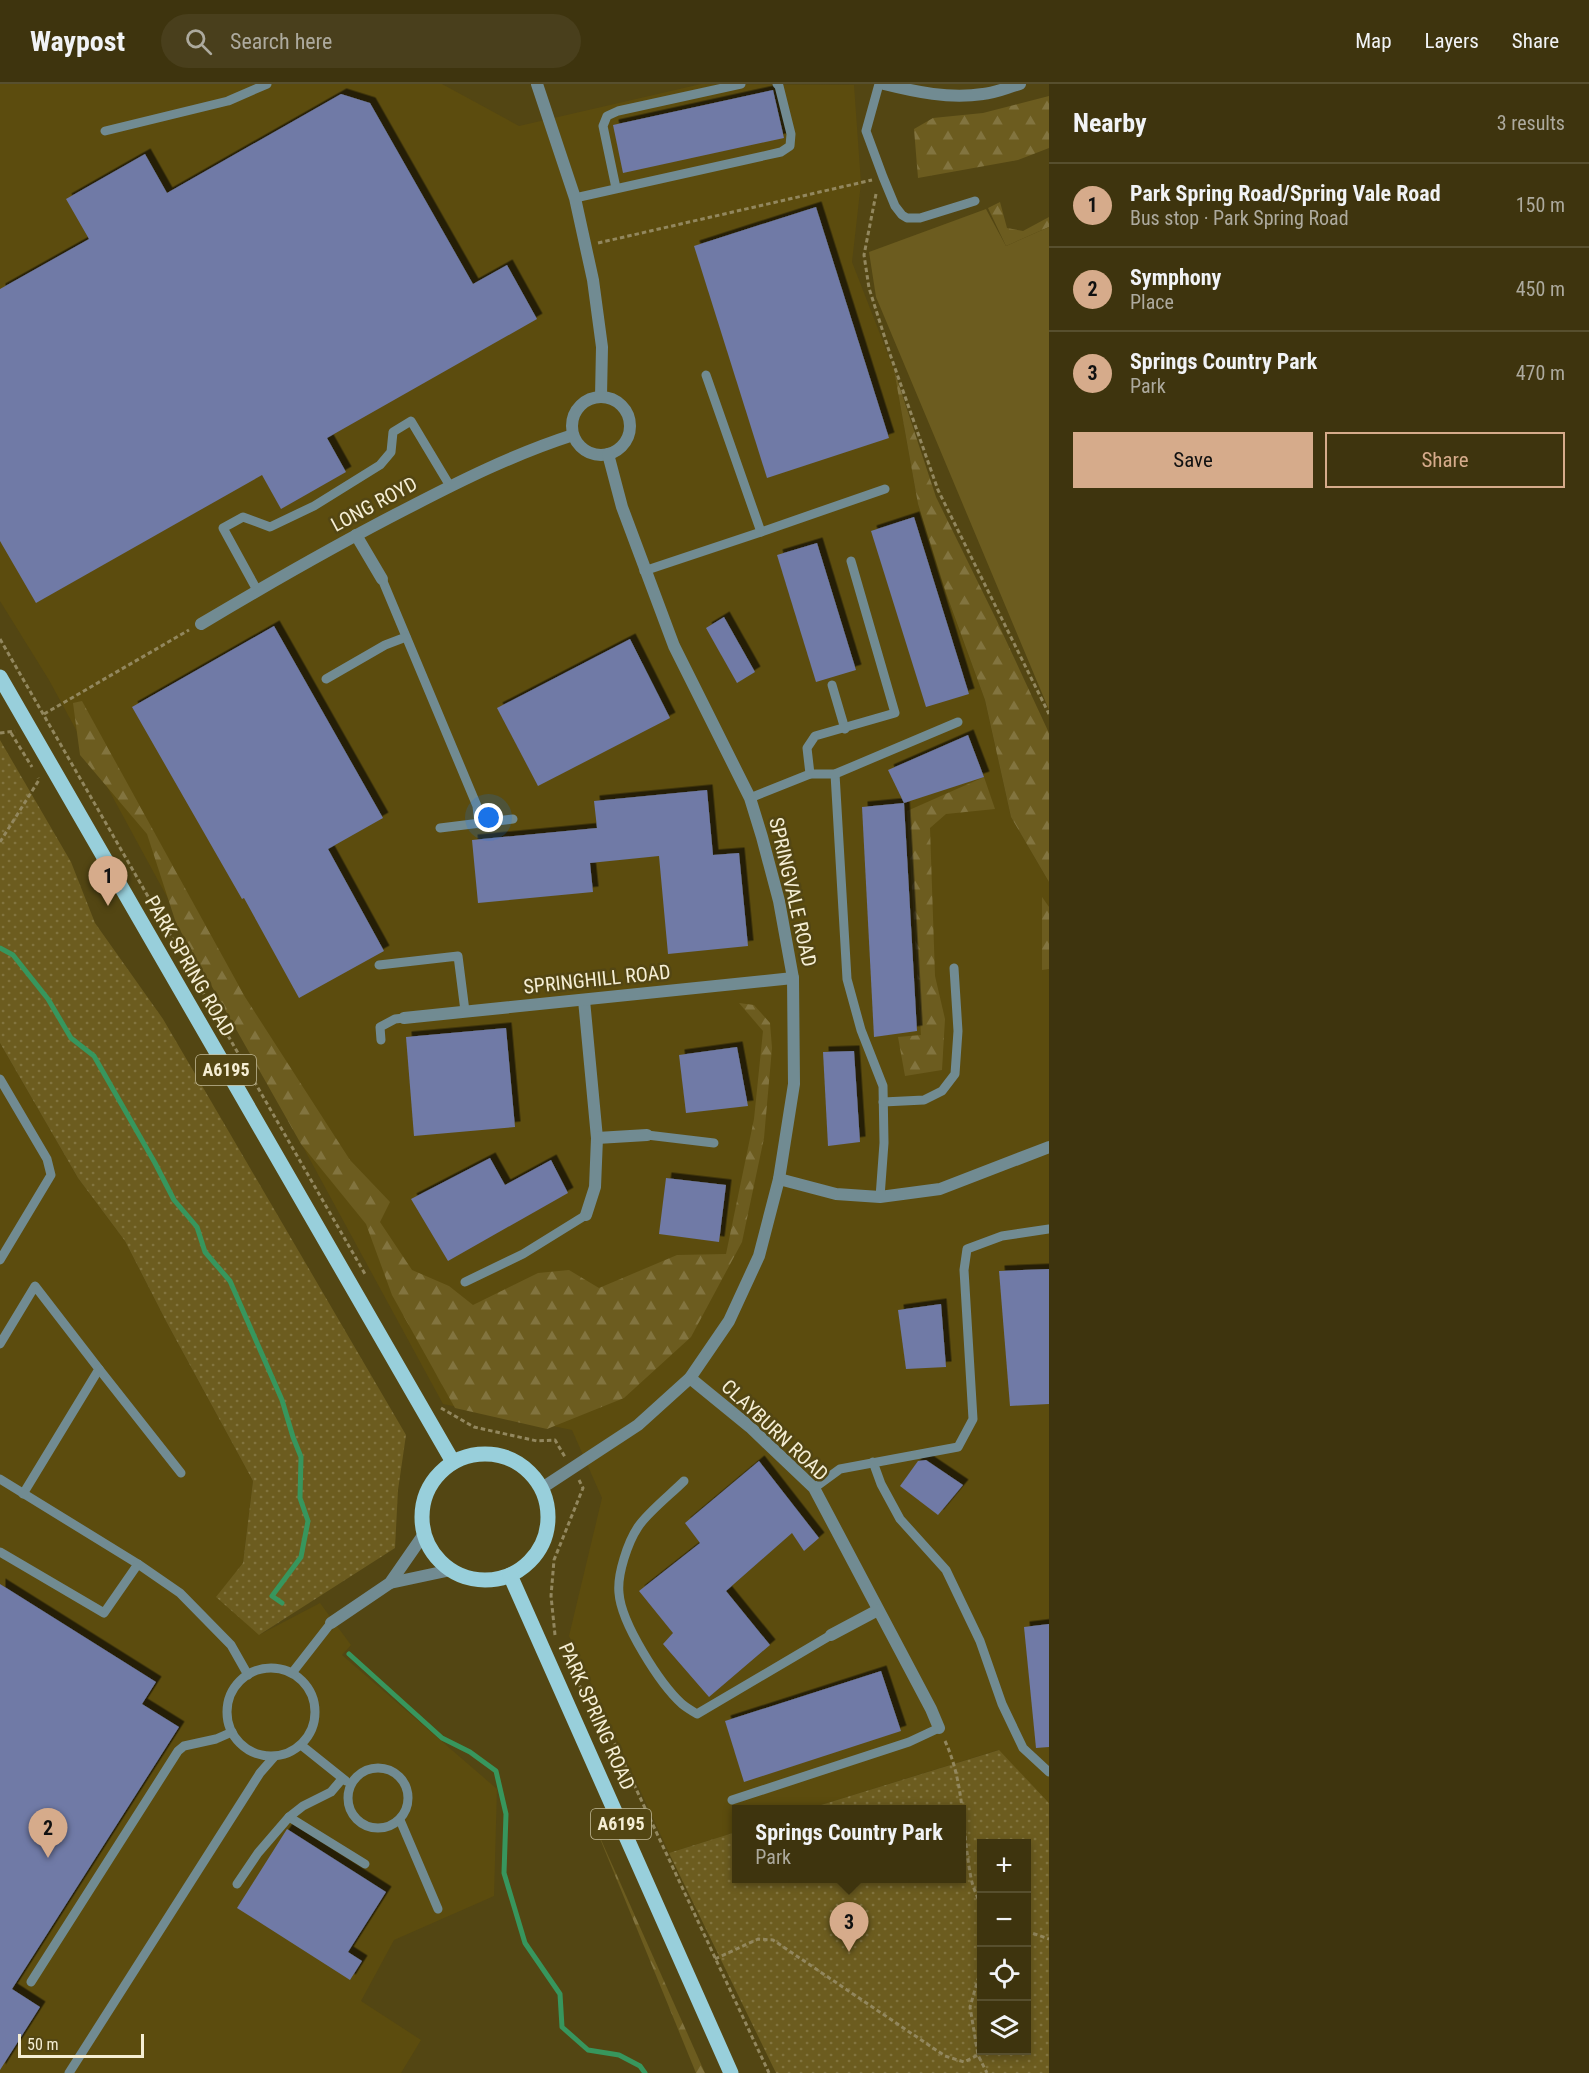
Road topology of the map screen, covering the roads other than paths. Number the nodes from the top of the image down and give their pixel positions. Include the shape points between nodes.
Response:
1 (267, 84) edge
2 (537, 84) edge
3 (741, 84) edge
4 (777, 84) edge
5 (879, 84) edge
6 (884, 84) edge
7 (1020, 84) edge
8 (952, 90) edge
9 (105, 130) dead end
10 (616, 188) junction
11 (575, 198) junction
12 (975, 201) dead end
13 (706, 375) dead end
14 (601, 396) junction
15 (573, 435) junction
16 (608, 454) junction
17 (450, 486) junction
18 (885, 489) dead end
19 (761, 532) junction
20 (357, 535) junction
21 (850, 561) dead end
22 (645, 571) junction
23 (382, 579) joint
24 (257, 590) junction
25 (201, 624) road end
26 (406, 637) junction
27 (0, 677) edge
28 (326, 679) dead end
29 (832, 686) dead end
30 (958, 722) dead end
31 (845, 729) junction
32 (810, 774) junction
33 (835, 774) junction
34 (750, 798) junction
35 (513, 819) dead end
36 (479, 824) junction
37 (440, 828) dead end
38 (380, 965) dead end
39 (954, 968) dead end
40 (793, 978) junction
41 (584, 1000) junction
42 (465, 1011) junction
43 (404, 1018) joint
44 (381, 1040) dead end
45 (0, 1080) edge
46 (883, 1102) junction
47 (646, 1135) joint
48 (597, 1138) junction
49 (714, 1143) dead end
50 (1049, 1147) edge
51 (779, 1179) junction
52 (880, 1197) junction
53 (586, 1215) joint
54 (1049, 1229) edge
55 (0, 1260) edge
56 (465, 1282) dead end
57 (0, 1344) edge
58 (99, 1369) junction
59 (690, 1378) junction
60 (453, 1462) junction
61 (873, 1462) junction
62 (181, 1473) dead end
63 (0, 1479) edge
64 (684, 1481) dead end
65 (542, 1488) junction
66 (814, 1488) junction
67 (23, 1494) junction
68 (424, 1534) junction
69 (0, 1552) edge
70 (138, 1564) junction
71 (451, 1570) junction
72 (510, 1575) junction
73 (390, 1583) junction
74 (878, 1610) junction
75 (331, 1623) joint
76 (831, 1635) joint
77 (292, 1673) junction
78 (248, 1675) junction
79 (939, 1728) joint
80 (232, 1732) junction
81 (301, 1745) junction
82 (274, 1757) junction
83 (1049, 1772) edge
84 (347, 1781) junction
85 (732, 1800) dead end
86 (289, 1817) junction
87 (400, 1820) junction
88 (365, 1864) dead end
89 (237, 1884) dead end
90 (438, 1910) dead end
91 (31, 1982) dead end
92 (69, 2073) edge
93 (731, 2073) edge

1 - 9 lane via 228,100
2 - 11 street
3 - 10 lane via 607,116 603,126
4 - 10 lane via 791,134 790,146 781,152
5 - 12 lane via 866,131 895,207 908,218 920,218
6 - 8 street via 922,94
7 - 8 street via 984,94
10 - 11 lane
11 - 14 street via 593,280 602,347
13 - 19 lane
14 - 15 street via 586,401 575,412
14 - 16 street via 623,407 630,422 627,438
15 - 16 street via 583,449
15 - 17 street, LONG ROYD
16 - 22 street, SPRINGVALE ROAD
17 - 20 street, LONG ROYD
17 - 24 lane via 411,421 393,432 391,452 380,465 314,506 270,527 243,517 223,528
18 - 19 lane
19 - 22 lane
20 - 23 street
20 - 24 street, LONG ROYD
21 - 31 lane via 895,713
22 - 34 street, SPRINGVALE ROAD via 674,646
23 - 26 lane
24 - 25 street, LONG ROYD
26 - 28 lane
26 - 36 lane via 477,806
27 - 60 main road, PARK SPRING ROAD / A6195
29 - 31 lane
30 - 33 lane
31 - 32 lane via 815,736 807,748
32 - 33 lane
32 - 34 lane
33 - 46 lane via 847,979 883,1086
34 - 40 street, SPRINGVALE ROAD via 779,901
35 - 36 lane
36 - 37 lane
38 - 42 lane via 458,956
39 - 46 lane via 958,1031 955,1074 942,1091 924,1100
40 - 41 street, SPRINGHILL ROAD
40 - 51 street, SPRINGVALE ROAD via 794,1084
41 - 42 street, SPRINGHILL ROAD
41 - 48 street
42 - 43 street, SPRINGHILL ROAD
43 - 44 lane via 380,1027
45 - 55 lane via 47,1159 51,1175
46 - 52 lane
47 - 48 street
47 - 49 lane
48 - 53 street via 595,1187
50 - 52 street via 940,1189
51 - 52 street via 836,1194
51 - 59 street, SPRINGVALE ROAD via 759,1256 729,1321
53 - 56 lane via 523,1254
54 - 61 lane via 1002,1236 967,1249 964,1270 973,1419 958,1447
57 - 58 lane via 35,1286
58 - 62 lane
58 - 67 lane
59 - 65 street, SPRINGVALE ROAD via 638,1425
59 - 66 street, CLAYBURN ROAD via 750,1427
60 - 65 main road via 469,1455 503,1456 519,1462
60 - 68 main road via 437,1475 426,1493 422,1513
61 - 66 lane via 840,1469
61 - 83 lane via 900,1519 946,1570 980,1641 1002,1704 1023,1748
63 - 67 lane
64 - 76 lane via 638,1527 623,1560 619,1593 637,1642 681,1703 697,1714
65 - 72 main road via 548,1504 545,1538 537,1554
66 - 74 street, CLAYBURN ROAD
67 - 70 lane
68 - 71 main road via 439,1560
68 - 73 street
69 - 70 lane via 104,1613
70 - 78 lane via 187,1600 231,1645
71 - 72 main road via 480,1580
71 - 73 street
72 - 93 main road, PARK SPRING ROAD / A6195
73 - 75 street
74 - 76 street
74 - 79 street, CLAYBURN ROAD
75 - 77 lane
77 - 78 lane via 262,1669
77 - 81 lane via 307,1687 315,1707 315,1721
78 - 80 lane via 236,1686 229,1701 227,1717
79 - 85 lane via 909,1742
80 - 82 lane via 249,1751
80 - 91 lane via 178,1751
81 - 82 lane
81 - 84 lane
82 - 92 lane via 260,1773
84 - 86 lane
84 - 87 lane via 348,1805 360,1823 381,1829
84 - 87 lane via 374,1768 392,1771 408,1793
86 - 88 lane
86 - 89 lane
87 - 90 lane

